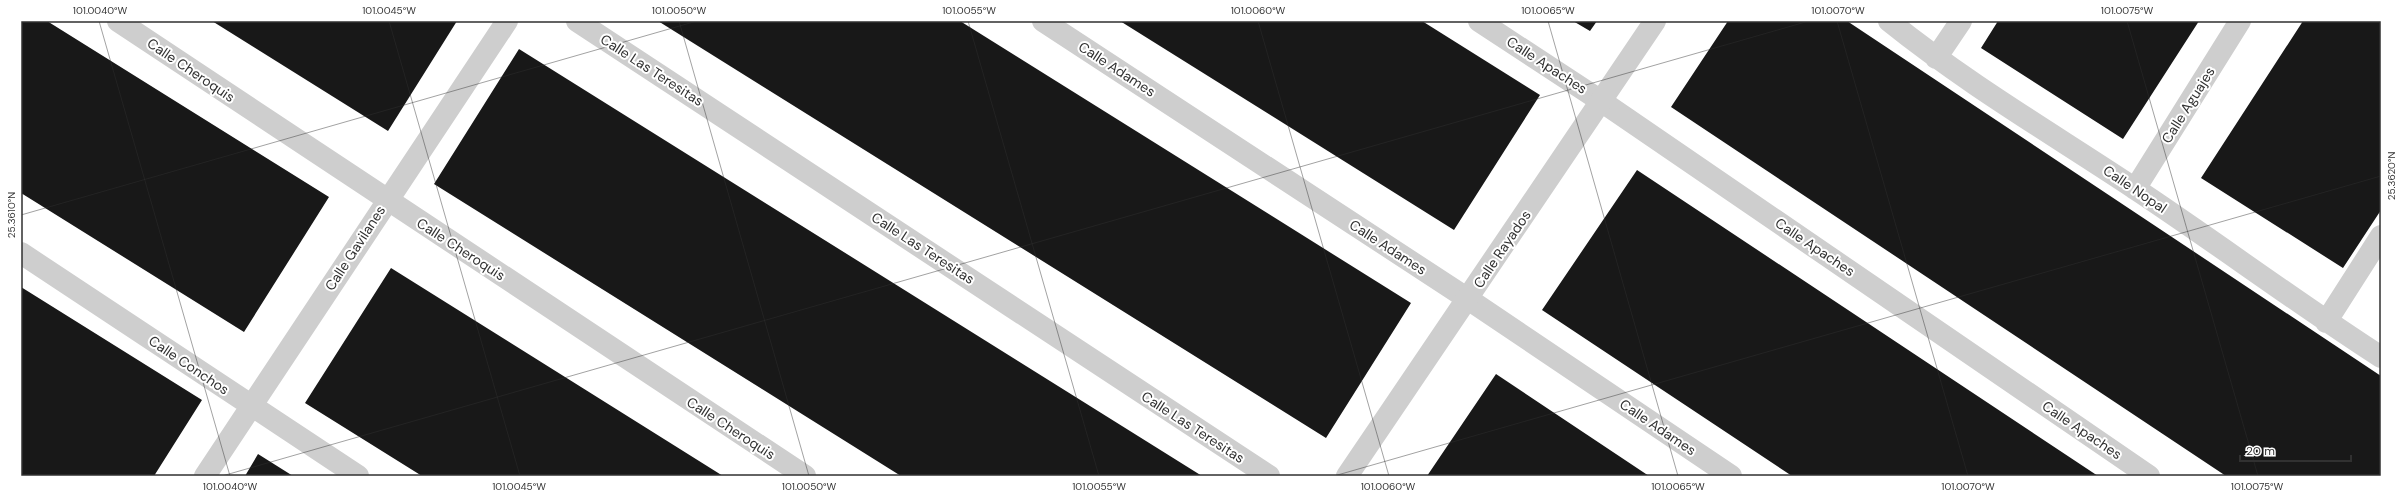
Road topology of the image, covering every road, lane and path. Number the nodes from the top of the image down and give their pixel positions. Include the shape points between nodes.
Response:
1 (118, 21) edge
2 (507, 21) edge
3 (577, 21) edge
4 (1043, 21) edge
5 (1479, 21) edge
6 (1655, 21) edge
7 (1889, 21) edge
8 (1961, 21) edge
9 (2240, 21) edge
10 (1936, 58) junction
11 (1601, 101) junction
12 (2135, 189) junction
13 (387, 200) junction
14 (2381, 236) edge
15 (21, 253) edge
16 (1468, 299) junction
17 (2326, 322) junction
18 (2381, 357) edge
19 (251, 407) junction
20 (205, 476) edge
21 (358, 476) edge
22 (805, 476) edge
23 (1269, 476) edge
24 (1347, 476) edge
25 (1731, 476) edge
26 (2149, 476) edge

1 - 13 street, Calle Cheroquis
2 - 13 street, Calle Gavilanes
3 - 23 street, Calle Las Teresitas
4 - 16 street, Calle Adames
5 - 11 street, Calle Apaches
6 - 11 street, Calle Rayados
7 - 10 street, Calle Nopal
8 - 10 street
9 - 12 street, Calle Aguajes
10 - 12 street, Calle Nopal
11 - 16 street, Calle Rayados
11 - 26 street, Calle Apaches
12 - 17 street, Calle Nopal
13 - 19 street, Calle Gavilanes
13 - 22 street, Calle Cheroquis
14 - 17 street
15 - 19 street, Calle Conchos
16 - 24 street, Calle Rayados
16 - 25 street, Calle Adames
17 - 18 street, Calle Nopal
19 - 20 street, Calle Gavilanes
19 - 21 street, Calle Conchos

